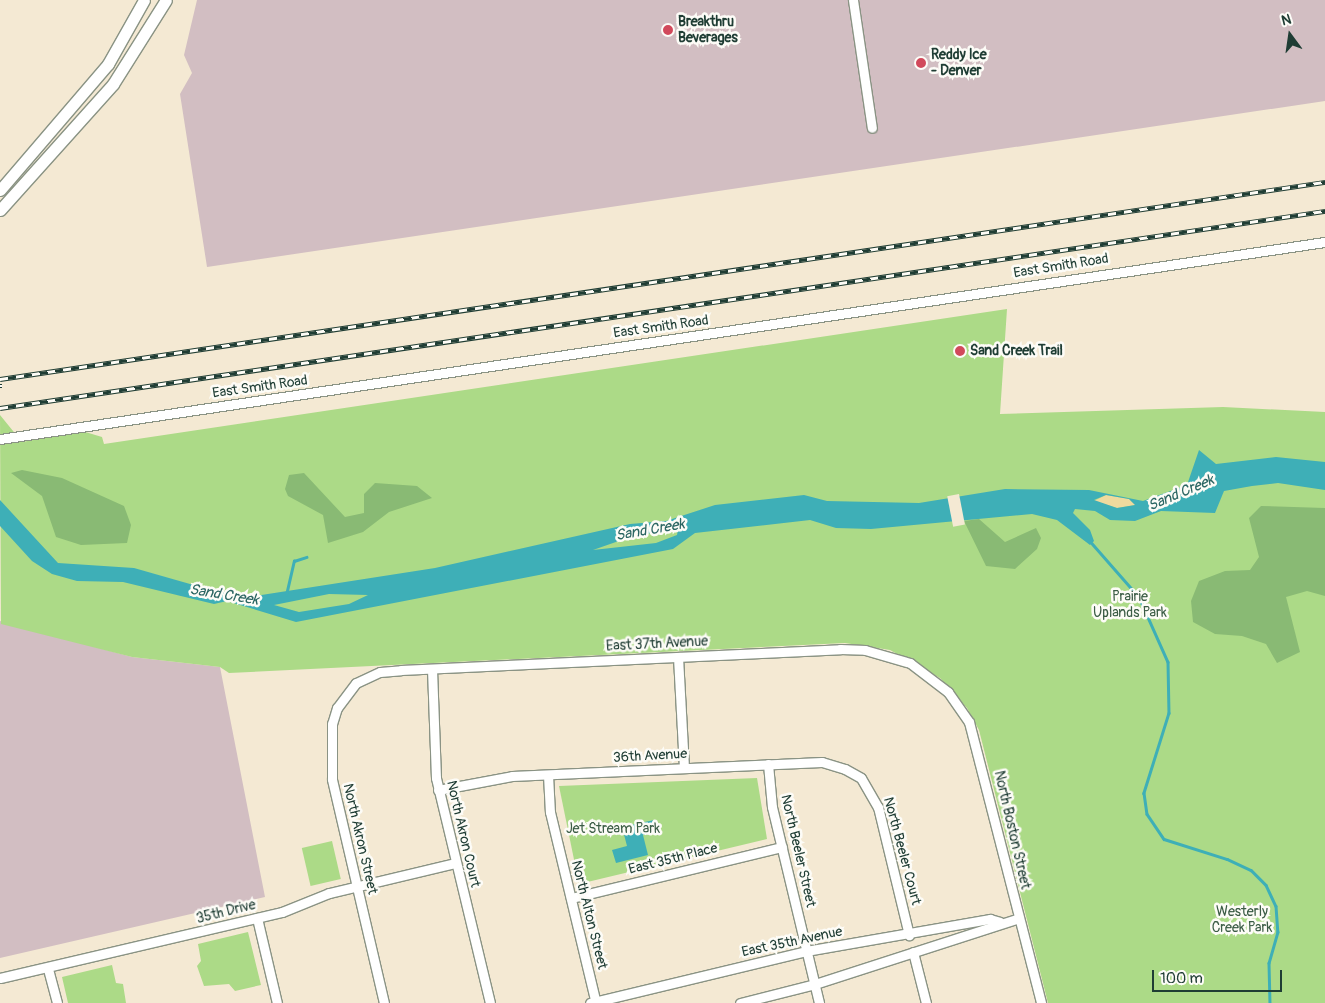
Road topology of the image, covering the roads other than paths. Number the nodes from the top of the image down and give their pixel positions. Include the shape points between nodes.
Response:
1 (144, 0) edge
2 (166, 0) edge
3 (853, 0) edge
4 (872, 128) dead end
5 (0, 190) edge
6 (0, 210) edge
7 (1325, 242) edge
8 (0, 439) edge
9 (678, 656) junction
10 (432, 669) junction
11 (380, 672) joint
12 (930, 677) joint
13 (768, 764) junction
14 (684, 768) junction
15 (548, 775) junction
16 (861, 778) joint
17 (438, 790) junction
18 (782, 847) junction
19 (455, 863) junction
20 (356, 886) junction
21 (571, 898) junction
22 (256, 918) junction
23 (1019, 918) junction
24 (1000, 922) junction
25 (909, 935) junction
26 (806, 951) junction
27 (913, 952) junction
28 (48, 969) junction
29 (0, 978) edge
30 (815, 984) junction
31 (57, 1003) edge
32 (277, 1003) edge
33 (384, 1003) edge
34 (490, 1003) edge
35 (594, 1003) edge
36 (740, 1003) edge
37 (819, 1003) edge
38 (926, 1003) edge
39 (1041, 1003) edge

1 - 5 main road via 108,64
2 - 6 main road via 113,84
3 - 4 street
7 - 8 street, East Smith Road
9 - 10 street, East 37th Avenue
9 - 12 street, East 37th Avenue via 865,650 890,655
9 - 14 street
10 - 11 street, East 37th Avenue
10 - 17 street, North Akron Court
11 - 20 street, North Akron Street via 356,683 345,695 332,724 332,779
12 - 23 street, North Boston Street via 959,705 978,744
13 - 14 street, 36th Avenue
13 - 16 street, 36th Avenue via 822,762
13 - 18 street, North Beeler Street
14 - 15 street, 36th Avenue
15 - 17 street, 36th Avenue via 493,778
15 - 21 street, North Alton Street via 550,812
16 - 25 street, North Beeler Court via 878,807
17 - 19 street, North Akron Court
18 - 21 street, East 35th Place
18 - 26 street, North Beeler Street
19 - 20 street, 35th Drive
19 - 34 street, North Akron Court
20 - 22 street, 35th Drive
20 - 33 street, North Akron Street
21 - 35 street, North Alton Street
22 - 28 street, 35th Drive
22 - 32 street
23 - 24 street, East 35th Avenue
23 - 39 street, North Boston Street
24 - 25 street, East 35th Avenue via 990,919
24 - 27 street, East 35th Avenue via 993,930
25 - 26 street, East 35th Avenue
26 - 30 street, North Beeler Street
26 - 35 street, East 35th Avenue
27 - 30 street, East 35th Avenue
27 - 38 street
28 - 29 street, 35th Drive
28 - 31 street
30 - 36 street, East 35th Avenue
30 - 37 street, North Beeler Street

